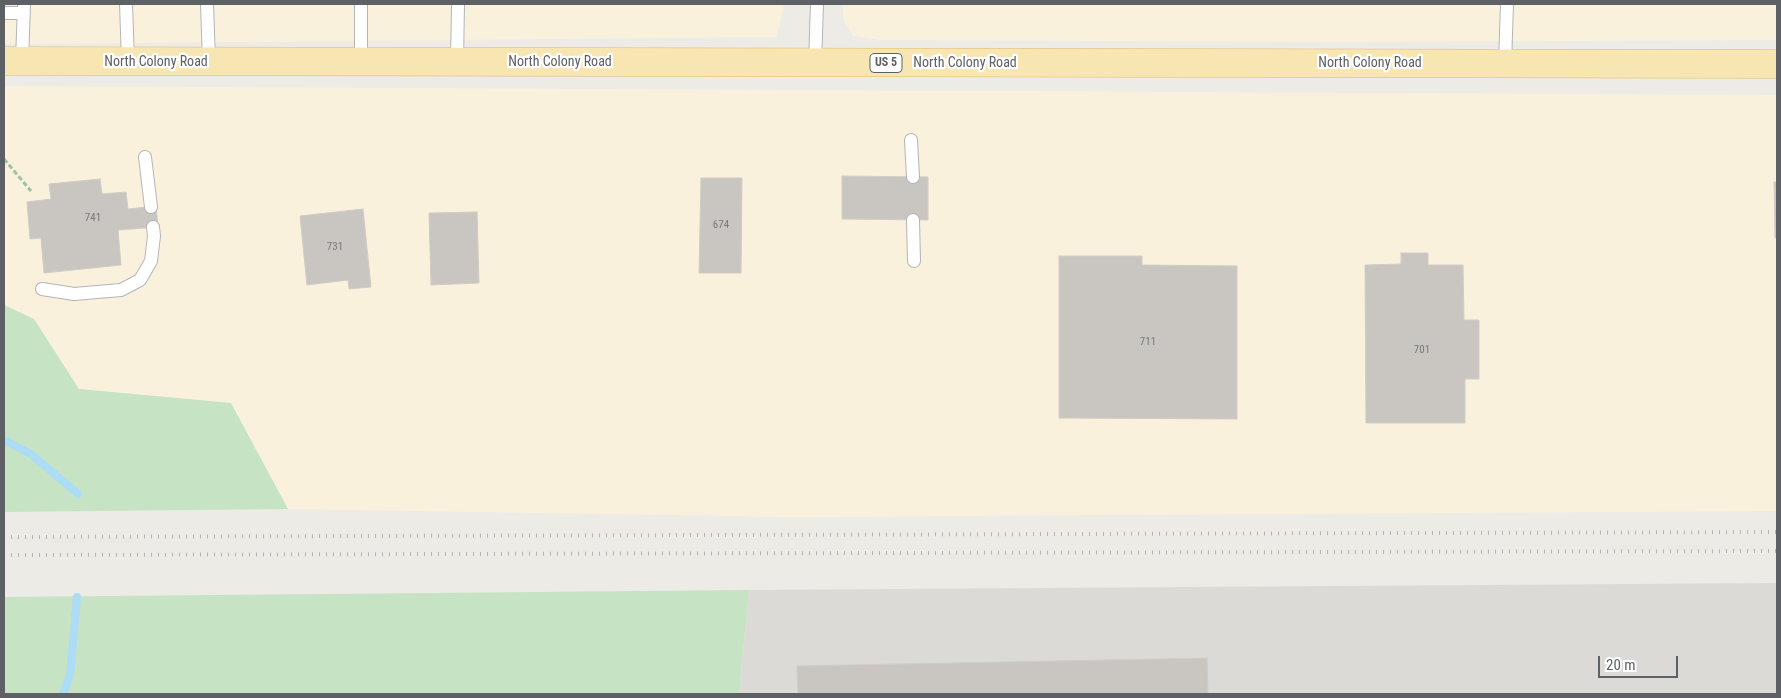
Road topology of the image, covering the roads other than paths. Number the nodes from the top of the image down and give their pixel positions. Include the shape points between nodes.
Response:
1 (126, 4) edge
2 (207, 4) edge
3 (361, 4) edge
4 (458, 4) edge
5 (817, 4) edge
6 (1507, 4) edge
7 (24, 8) edge
8 (4, 13) edge
9 (13, 61) edge
10 (128, 62) junction
11 (209, 62) junction
12 (361, 62) junction
13 (458, 62) junction
14 (815, 63) junction
15 (1505, 64) junction
16 (1777, 64) edge
17 (911, 140) dead end
18 (145, 157) dead end
19 (913, 177) dead end
20 (152, 207) dead end
21 (913, 220) dead end
22 (153, 227) dead end
23 (914, 261) dead end
24 (42, 289) dead end

1 - 10 lane
2 - 11 lane
3 - 12 lane
4 - 13 lane
5 - 14 lane
6 - 15 lane
7 - 8 lane
7 - 9 lane
9 - 10 main road, North Colony Road / US 5
10 - 11 main road, North Colony Road / US 5
11 - 12 main road, North Colony Road / US 5
12 - 13 main road, North Colony Road / US 5
13 - 14 main road, North Colony Road / US 5
14 - 15 main road, North Colony Road / US 5
15 - 16 main road, North Colony Road / US 5
17 - 19 lane
18 - 20 lane
21 - 23 lane
22 - 24 lane via 151,261 140,280 121,290 74,294

